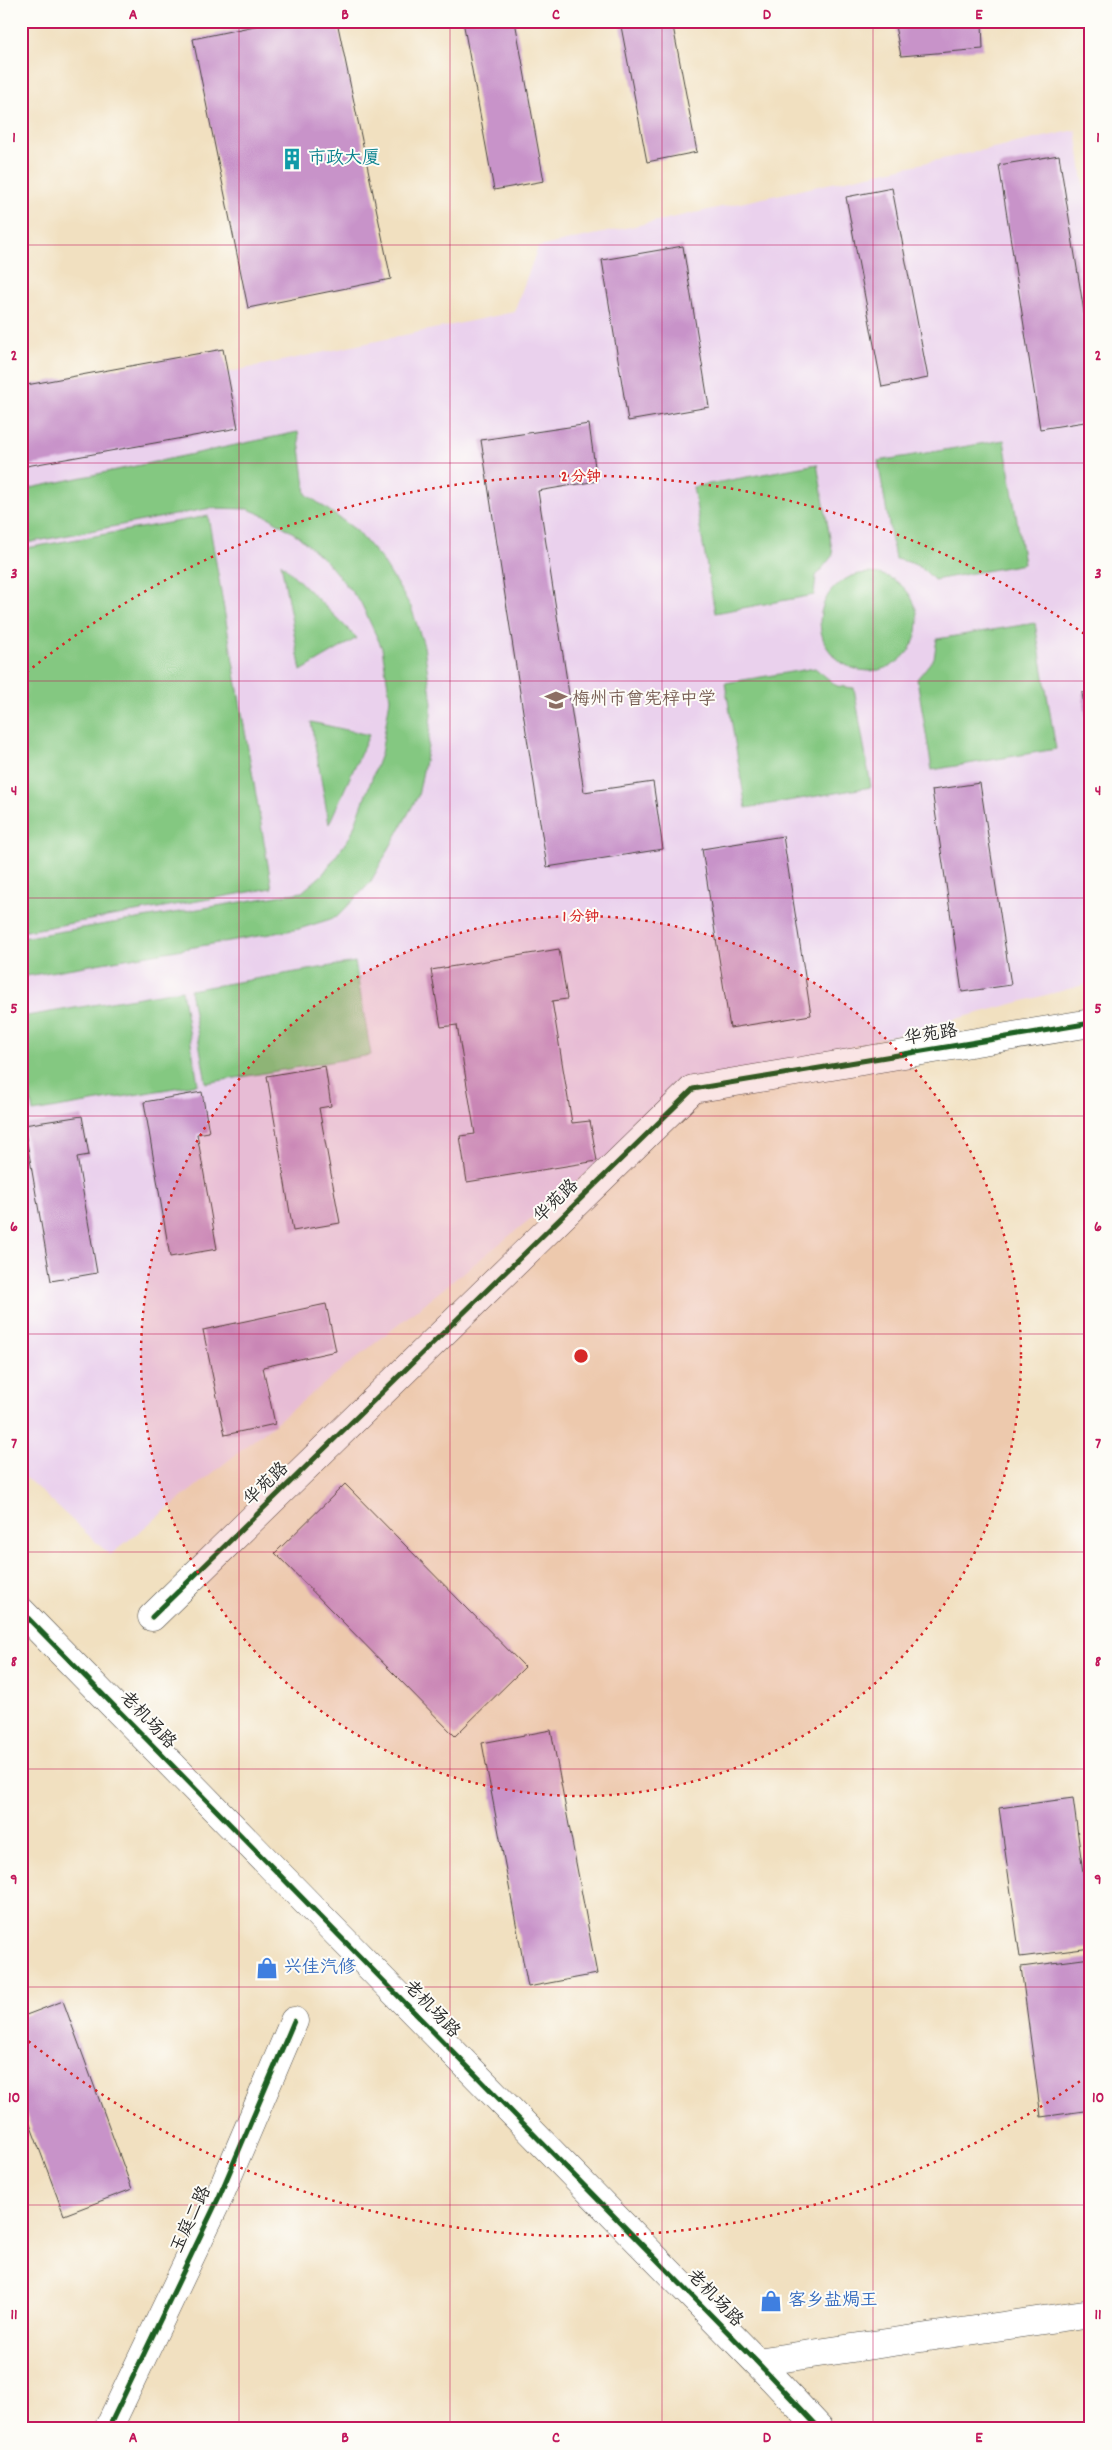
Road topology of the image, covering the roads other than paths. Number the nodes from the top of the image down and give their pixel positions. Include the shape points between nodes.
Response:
1 (1091, 1023) edge
2 (21, 1611) edge
3 (152, 1617) dead end
4 (294, 2021) dead end
5 (1091, 2313) edge
6 (758, 2362) junction
7 (108, 2429) edge
8 (820, 2429) edge

1 - 3 street, 华苑路 via 693,1089
2 - 6 street, 老机场路
4 - 7 street, 玉庭二路 via 219,2197
5 - 6 street
6 - 8 street, 老机场路

